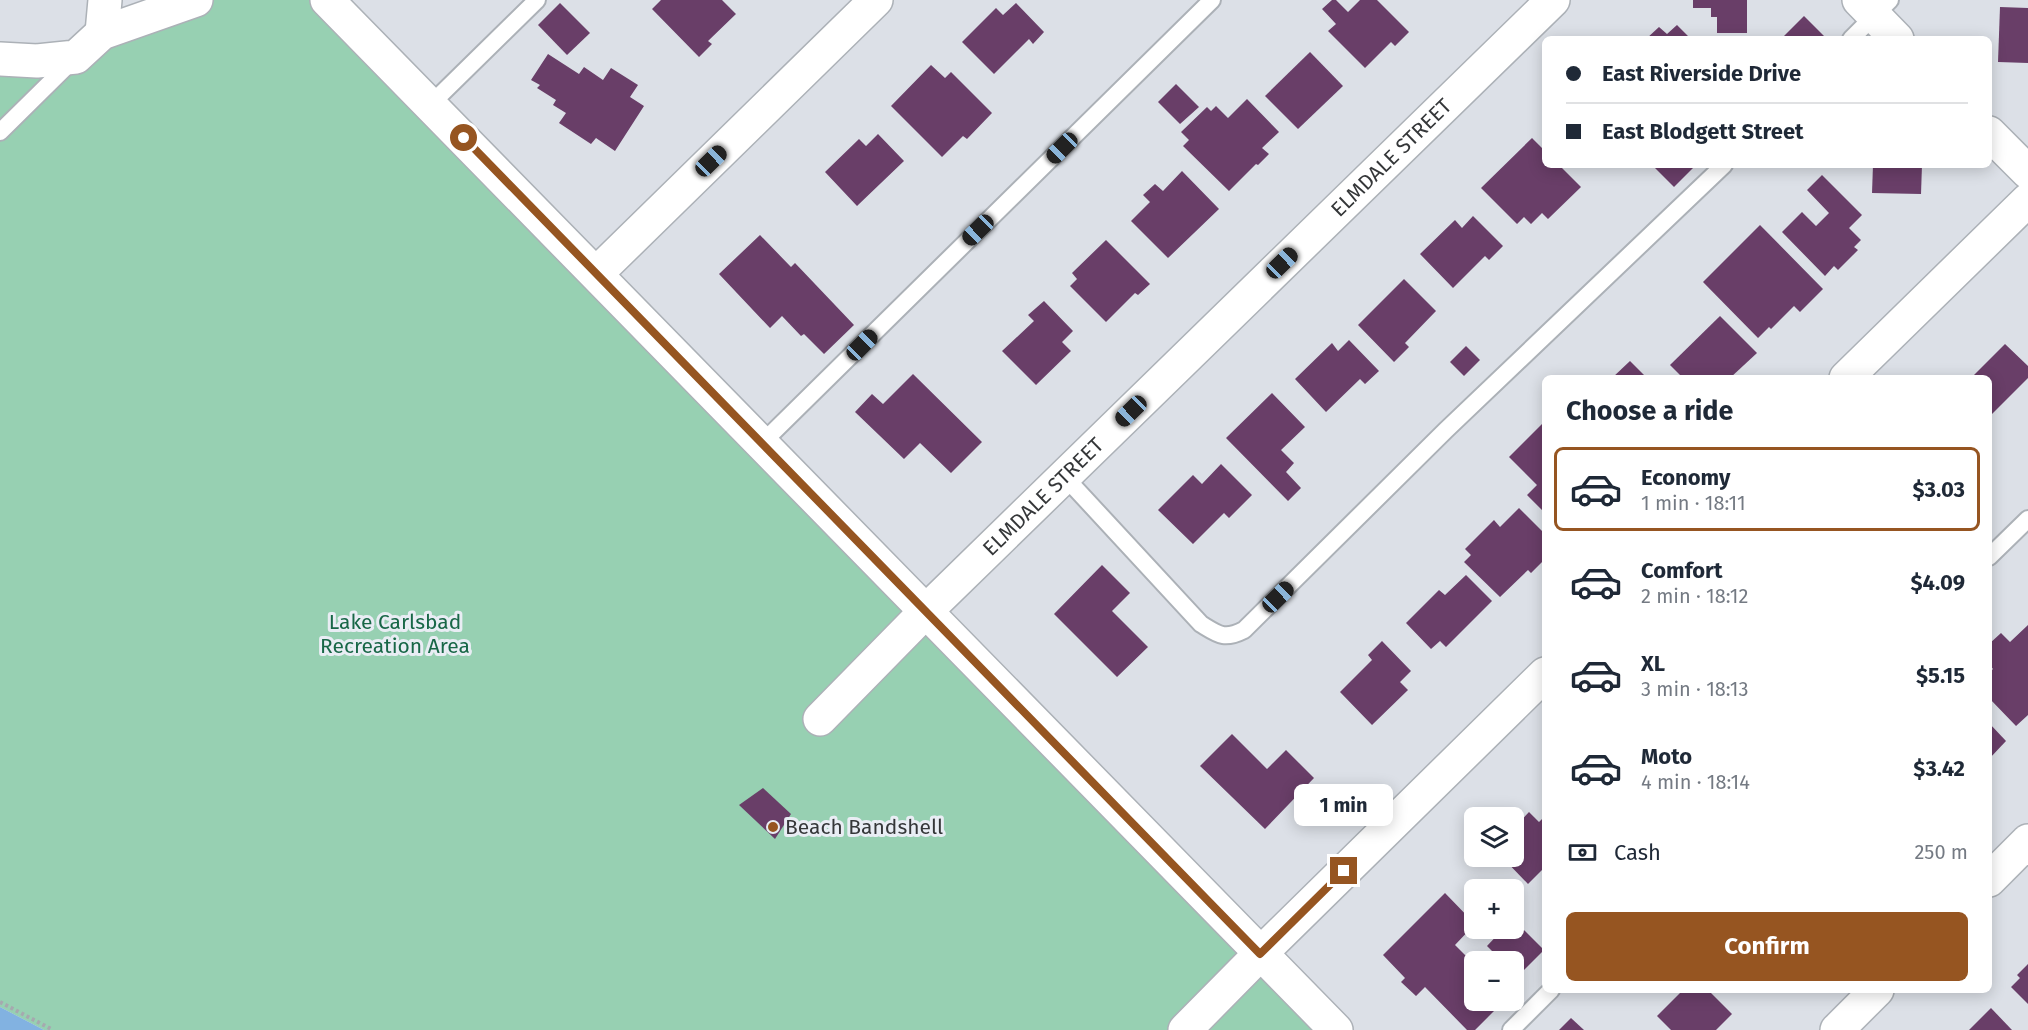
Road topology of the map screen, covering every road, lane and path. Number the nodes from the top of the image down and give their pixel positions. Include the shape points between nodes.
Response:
1 (105, 0) edge
2 (196, 0) edge
3 (327, 0) edge
4 (537, 0) edge
5 (876, 0) edge
6 (1212, 0) edge
7 (1553, 0) edge
8 (1874, 5) edge
9 (102, 33) junction
10 (1853, 36) edge
11 (1895, 36) edge
12 (76, 57) junction
13 (0, 59) edge
14 (431, 104) junction
15 (0, 132) edge
16 (1992, 136) edge
17 (1721, 168) edge
18 (2028, 172) edge
19 (2028, 200) edge
20 (596, 274) junction
21 (1849, 375) edge
22 (762, 444) junction
23 (1064, 476) junction
24 (2028, 519) edge
25 (1992, 554) edge
26 (925, 612) junction
27 (1542, 677) edge
28 (820, 719) dead end
29 (2028, 841) edge
30 (1992, 877) edge
31 (1260, 954) junction
32 (1548, 993) edge
33 (1874, 993) edge
34 (0, 1002) edge
35 (53, 1030) edge
36 (1185, 1030) edge
37 (1336, 1030) edge
38 (1511, 1030) edge
39 (1837, 1030) edge

1 - 9 street
2 - 9 street
3 - 14 street
4 - 14 lane
5 - 20 street
6 - 22 lane
7 - 23 street, ELMDALE STREET
8 - 10 lane
8 - 11 street
9 - 12 street
12 - 13 street
12 - 15 lane
14 - 20 street
16 - 18 street
17 - 23 lane via 1446,430 1244,630 1232,636 1222,636 1201,624
19 - 21 street
20 - 22 street
22 - 26 street
23 - 26 street, ELMDALE STREET
24 - 25 lane
26 - 28 street, ELMDALE STREET
26 - 31 street
27 - 31 street
29 - 30 street
31 - 36 street
31 - 37 street
32 - 38 lane
33 - 39 street
34 - 35 path

